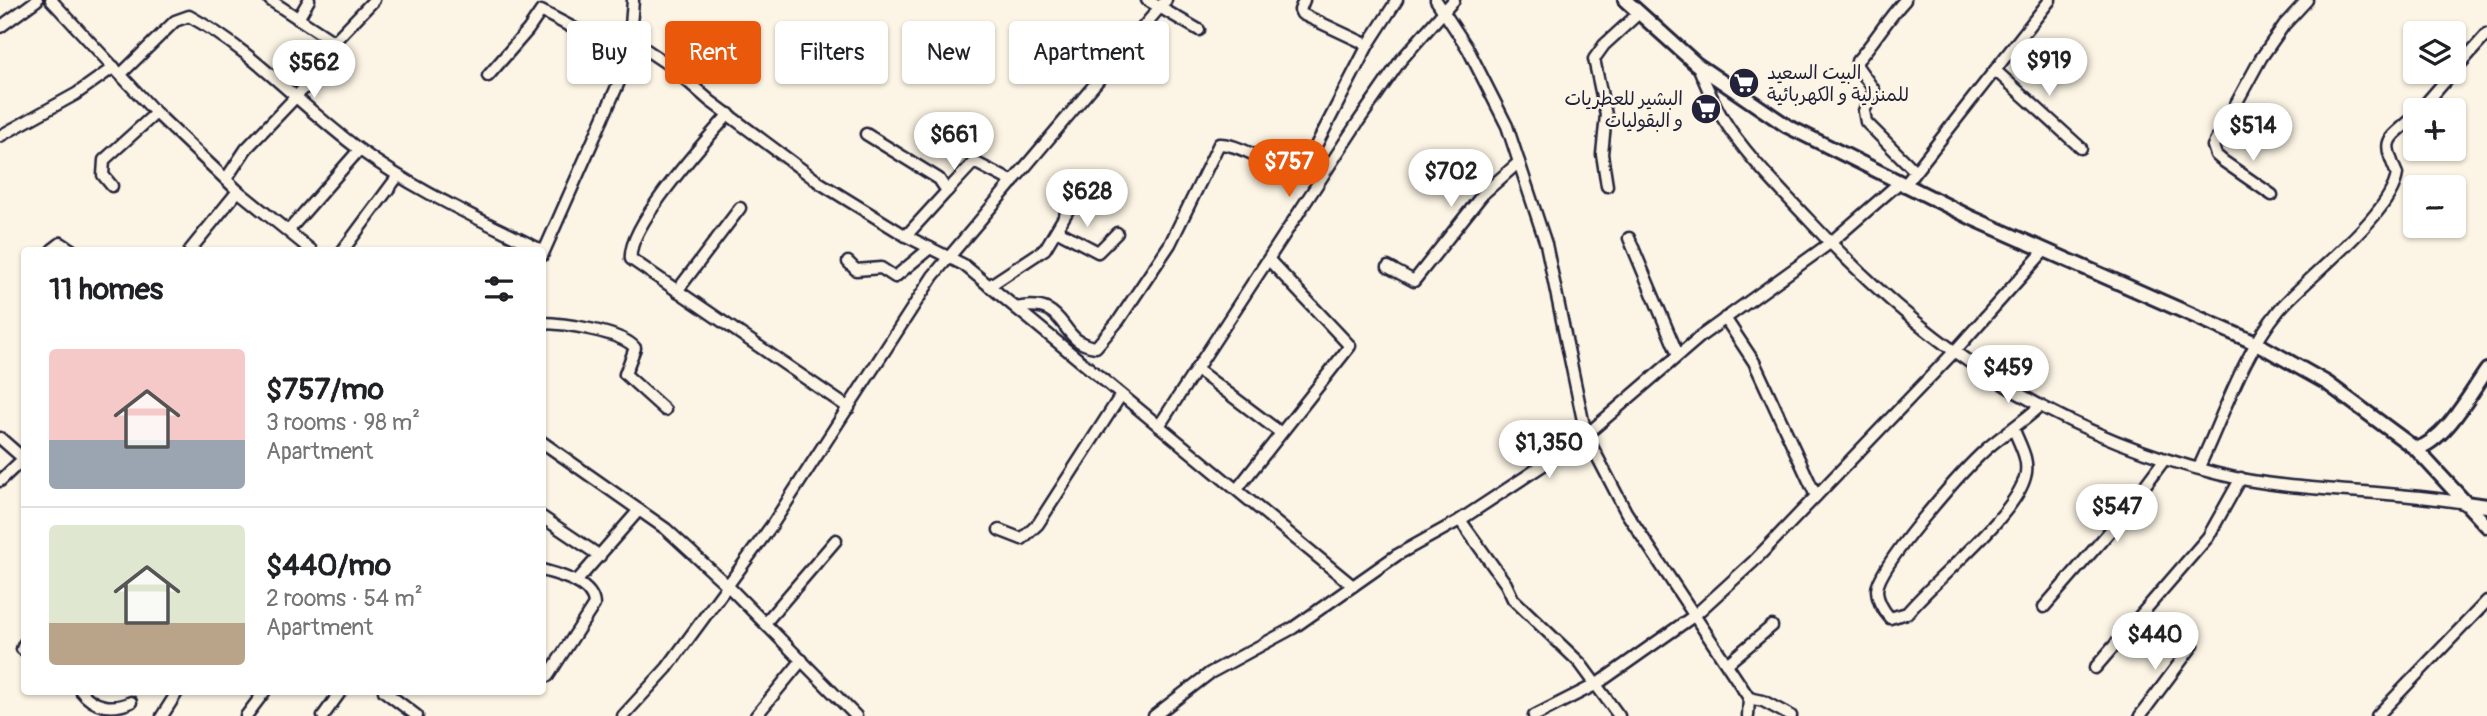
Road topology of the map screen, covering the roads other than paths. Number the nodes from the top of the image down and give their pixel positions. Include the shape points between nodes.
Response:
1 (37, 0) edge
2 (51, 0) edge
3 (270, 0) edge
4 (309, 0) edge
5 (374, 0) edge
6 (541, 0) edge
7 (633, 0) edge
8 (1147, 0) edge
9 (1304, 0) edge
10 (1397, 0) edge
11 (1436, 0) edge
12 (1454, 0) edge
13 (1625, 0) edge
14 (1905, 0) edge
15 (2050, 0) edge
16 (2307, 0) edge
17 (1162, 4) edge
18 (1443, 10) junction
19 (541, 11) junction
20 (1639, 13) junction
21 (298, 19) junction
22 (631, 21) edge
23 (567, 25) edge
24 (0, 27) edge
25 (1199, 30) dead end
26 (2487, 34) edge
27 (334, 42) junction
28 (1368, 45) junction
29 (651, 55) edge
30 (2466, 57) edge
31 (1696, 64) junction
32 (118, 70) junction
33 (1996, 71) junction
34 (488, 76) dead end
35 (618, 84) edge
36 (2442, 84) edge
37 (296, 97) junction
38 (2430, 98) edge
39 (156, 113) junction
40 (729, 114) junction
41 (2403, 129) edge
42 (866, 134) dead end
43 (0, 136) edge
44 (2081, 148) dead end
45 (359, 150) junction
46 (1518, 162) junction
47 (1914, 170) junction
48 (398, 176) junction
49 (226, 179) junction
50 (1013, 182) junction
51 (1901, 185) junction
52 (112, 186) dead end
53 (1607, 186) dead end
54 (238, 191) junction
55 (947, 191) junction
56 (2272, 195) dead end
57 (1070, 207) dead end
58 (740, 208) dead end
59 (288, 231) junction
60 (1058, 231) junction
61 (1117, 233) dead end
62 (906, 236) junction
63 (1629, 238) dead end
64 (1830, 243) junction
65 (192, 247) edge
66 (305, 247) edge
67 (345, 247) edge
68 (533, 247) edge
69 (545, 247) edge
70 (930, 248) junction
71 (2045, 250) junction
72 (949, 256) junction
73 (1269, 260) junction
74 (848, 262) dead end
75 (1388, 267) dead end
76 (989, 286) junction
77 (677, 291) junction
78 (1016, 308) junction
79 (1725, 318) junction
80 (546, 323) edge
81 (2258, 344) junction
82 (1954, 352) junction
83 (1678, 355) junction
84 (1196, 369) junction
85 (2487, 370) edge
86 (1121, 395) junction
87 (2039, 407) junction
88 (849, 408) junction
89 (665, 410) dead end
90 (1159, 426) junction
91 (2014, 430) junction
92 (1281, 433) junction
93 (1586, 435) junction
94 (0, 438) edge
95 (546, 445) edge
96 (2416, 449) junction
97 (21, 456) edge
98 (2164, 460) junction
99 (21, 461) edge
100 (2199, 467) junction
101 (2241, 478) junction
102 (0, 481) edge
103 (1238, 488) junction
104 (1816, 496) junction
105 (2465, 503) junction
106 (2487, 506) edge
107 (639, 510) junction
108 (546, 520) edge
109 (1461, 520) junction
110 (2487, 526) edge
111 (999, 530) dead end
112 (836, 540) dead end
113 (600, 556) junction
114 (546, 572) edge
115 (576, 583) junction
116 (727, 585) junction
117 (1353, 586) junction
118 (2487, 601) edge
119 (2045, 607) dead end
120 (1695, 615) junction
121 (765, 623) junction
122 (1772, 626) dead end
123 (2193, 645) dead end
124 (802, 660) junction
125 (1728, 663) junction
126 (2095, 668) dead end
127 (548, 676) dead end
128 (1597, 684) junction
129 (84, 695) edge
130 (175, 695) edge
131 (262, 695) edge
132 (338, 695) edge
133 (389, 695) edge
134 (1749, 698) junction
135 (131, 702) dead end
136 (163, 716) edge
137 (246, 716) edge
138 (323, 716) edge
139 (417, 716) edge
140 (623, 716) edge
141 (756, 716) edge
142 (856, 716) edge
143 (1154, 716) edge
144 (1534, 716) edge
145 (1619, 716) edge
146 (1748, 716) edge
147 (1791, 716) edge
148 (2140, 716) edge
149 (2377, 716) edge

1 - 24 street
2 - 32 street
3 - 21 street
4 - 21 street
5 - 27 street
6 - 19 street
7 - 22 street
8 - 17 street
9 - 28 street via 1300,10 1305,16
10 - 28 street
11 - 18 street
12 - 18 street
13 - 20 street
14 - 47 street via 1857,66 1874,90 1864,111 1866,122
15 - 33 street
16 - 56 street via 2261,58 2213,146 2223,161
17 - 25 street
17 - 50 street
18 - 46 street via 1484,78
18 - 73 street via 1401,60
19 - 23 street
19 - 34 street
20 - 31 street
20 - 53 street via 1594,59 1606,114 1602,154
21 - 27 street
26 - 30 street
27 - 37 street
28 - 78 street via 1307,163 1274,162 1219,144 1170,244 1096,347 1084,344 1047,307
29 - 40 street
31 - 51 street via 1787,126
31 - 64 street via 1722,118
32 - 37 street via 175,21 189,16 240,47
32 - 39 street
32 - 43 street
33 - 44 street
33 - 47 street
35 - 69 street
36 - 38 street
37 - 45 street
37 - 49 street via 246,149
39 - 49 street
39 - 52 street via 104,160 103,175
40 - 62 street via 820,183
40 - 77 street via 671,181 630,252 634,262
41 - 81 street via 2386,152 2397,174 2390,192 2366,224 2278,311
42 - 55 street via 939,179
45 - 48 street
45 - 59 street
46 - 75 street via 1483,194 1414,281
46 - 93 street via 1546,244
47 - 51 street
48 - 67 street
48 - 68 street
49 - 54 street
50 - 55 street via 974,162
50 - 72 street
51 - 64 street
51 - 71 street
54 - 59 street
54 - 65 street
55 - 62 street
57 - 60 street
58 - 77 street
59 - 66 street
60 - 61 street via 1098,252
60 - 76 street via 1045,249
62 - 70 street
63 - 83 street
64 - 79 street
64 - 82 street via 1877,291
70 - 72 street
70 - 74 street via 895,276 881,268 856,270
71 - 81 street
71 - 82 street
72 - 76 street
72 - 88 street
73 - 84 street
73 - 92 street via 1350,346
76 - 78 street
77 - 88 street
78 - 86 street
79 - 83 street
79 - 104 street via 1754,362
80 - 89 street via 612,333 631,343 634,355 625,374
81 - 96 street via 2327,383
81 - 100 street
82 - 87 street
82 - 104 street
83 - 93 street
84 - 90 street
84 - 92 street
85 - 96 street via 2439,432
86 - 90 street
86 - 111 street via 1038,524 1022,540
87 - 91 street
87 - 98 street
88 - 116 street
90 - 103 street
91 - 91 street via 1982,452 1881,575 1877,590 1882,610 1890,618 1907,613 2009,506 2025,479 2026,468
92 - 103 street
93 - 109 street
93 - 120 street via 1626,512
94 - 97 street
95 - 107 street
96 - 105 street
98 - 100 street
98 - 119 street
99 - 102 street
100 - 101 street
101 - 105 street via 2409,493
101 - 126 street via 2208,537
103 - 117 street
104 - 120 street
105 - 106 street
105 - 110 street
107 - 113 street
107 - 116 street
108 - 113 street
109 - 117 street via 1397,555
109 - 128 street via 1520,608
112 - 121 street
113 - 115 street
114 - 115 street
115 - 127 street via 592,595 594,605
116 - 121 street
116 - 140 street via 667,668
117 - 143 street via 1293,628 1210,673
118 - 149 street
120 - 125 street
120 - 128 street
121 - 124 street
122 - 125 street
123 - 148 street
124 - 141 street
124 - 142 street
125 - 134 street
128 - 144 street
128 - 145 street
129 - 135 street via 104,707
130 - 136 street
131 - 137 street
132 - 138 street
133 - 139 street
134 - 146 street
134 - 147 street

